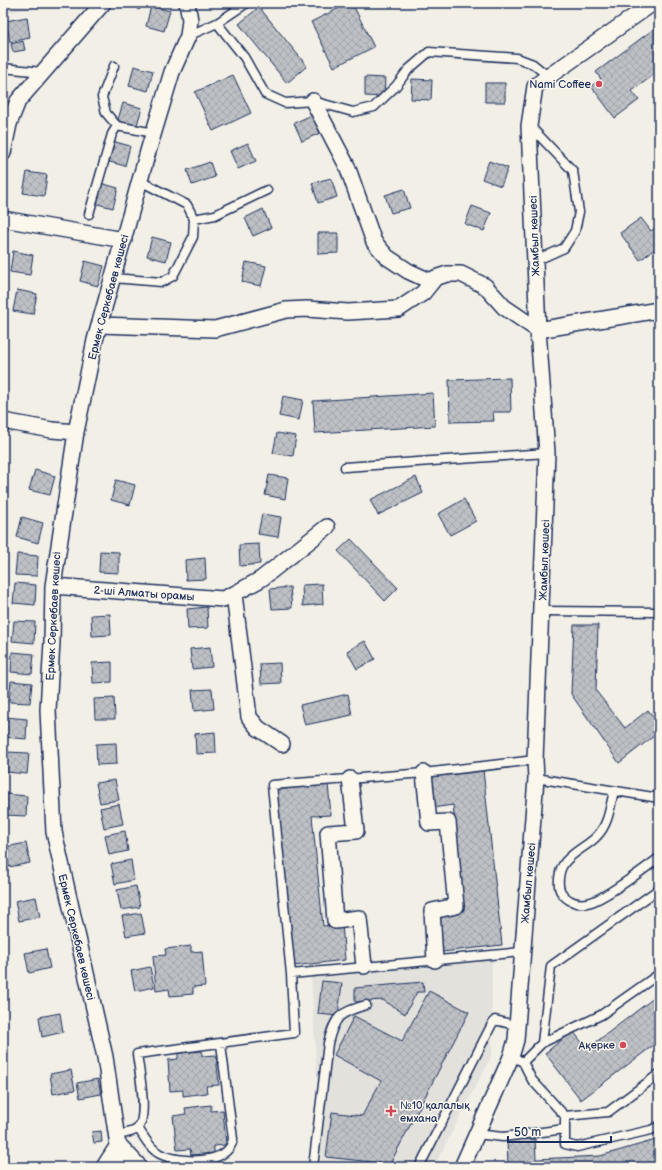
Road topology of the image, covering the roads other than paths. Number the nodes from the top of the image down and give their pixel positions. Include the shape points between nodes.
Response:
1 (104, 3) edge
2 (187, 3) edge
3 (247, 3) edge
4 (654, 3) edge
5 (659, 6) edge
6 (217, 23) junction
7 (188, 36) junction
8 (114, 66) dead end
9 (3, 68) edge
10 (42, 72) junction
11 (548, 76) junction
12 (313, 101) junction
13 (117, 126) junction
14 (529, 126) junction
15 (154, 133) junction
16 (3, 152) edge
17 (140, 181) junction
18 (267, 190) dead end
19 (89, 214) dead end
20 (3, 219) edge
21 (194, 219) junction
22 (124, 240) junction
23 (535, 261) junction
24 (113, 278) junction
25 (432, 282) junction
26 (659, 310) edge
27 (100, 325) junction
28 (538, 330) junction
29 (3, 421) edge
30 (76, 432) junction
31 (547, 453) junction
32 (345, 467) dead end
33 (327, 527) dead end
34 (53, 586) junction
35 (234, 594) junction
36 (542, 610) junction
37 (659, 612) edge
38 (282, 744) dead end
39 (535, 760) junction
40 (424, 773) junction
41 (536, 778) junction
42 (350, 779) junction
43 (614, 791) junction
44 (659, 798) edge
45 (659, 858) edge
46 (659, 889) edge
47 (522, 952) junction
48 (435, 960) junction
49 (364, 966) junction
50 (291, 974) junction
51 (659, 974) edge
52 (366, 1005) dead end
53 (518, 1026) junction
54 (542, 1043) junction
55 (221, 1044) junction
56 (517, 1060) junction
57 (659, 1074) edge
58 (565, 1116) junction
59 (659, 1126) edge
60 (138, 1128) junction
61 (565, 1129) junction
62 (476, 1134) junction
63 (116, 1155) edge
64 (135, 1167) edge
65 (313, 1167) edge
66 (419, 1167) edge
67 (462, 1167) edge

1 - 10 street
2 - 7 street, Ермек Серкебаев көшесі via 190,20
3 - 6 lane
4 - 5 street
4 - 11 street, Жамбыл көшесі
6 - 7 lane
6 - 12 lane via 244,57 265,94 285,103
7 - 15 street, Ермек Серкебаев көшесі via 172,72
8 - 13 lane via 102,97 106,113
9 - 10 lane
10 - 16 street via 18,101 9,124
11 - 12 lane via 533,64 517,58 429,52 408,70 374,107 353,112
11 - 14 street, Жамбыл көшесі via 534,86
12 - 25 street via 347,166 374,242 387,257 408,271
13 - 15 lane
13 - 19 lane via 112,134
14 - 23 street, Жамбыл көшесі
14 - 23 lane via 573,171 579,212 575,231 564,248
15 - 17 street, Ермек Серкебаев көшесі
17 - 21 lane via 187,204
17 - 22 street, Ермек Серкебаев көшесі
18 - 21 lane via 215,215
20 - 22 street
21 - 24 lane via 193,238 173,276 162,282
22 - 24 street, Ермек Серкебаев көшесі
23 - 28 street, Жамбыл көшесі
24 - 27 street, Ермек Серкебаев көшесі
25 - 27 street via 423,293 399,309 348,312 286,310 215,329
25 - 28 street via 435,278 447,274 461,274 485,286 504,307
26 - 28 street
27 - 30 street, Ермек Серкебаев көшесі
28 - 31 street, Жамбыл көшесі
29 - 30 street
30 - 34 street, Ермек Серкебаев көшесі
31 - 32 lane
31 - 36 street, Жамбыл көшесі
33 - 35 street, 2-ші Алматы орамы via 261,579
34 - 35 street, 2-ші Алматы орамы via 223,598
34 - 63 street, Ермек Серкебаев көшесі via 48,710 54,832 105,1057
35 - 38 street via 249,717 258,728
36 - 37 lane
36 - 39 street, Жамбыл көшесі
39 - 40 lane
39 - 41 street, Жамбыл көшесі
40 - 42 lane
40 - 48 street via 429,823 448,822 456,906 432,911
41 - 43 lane
41 - 47 street, Жамбыл көшесі
42 - 49 street via 356,831 328,833 335,921 359,918
42 - 50 lane via 272,785
43 - 44 lane
43 - 45 lane via 607,819 598,836 574,853 562,866 559,877 560,890 567,899 589,904
46 - 54 lane via 551,966
47 - 48 lane
47 - 53 street, Жамбыл көшесі
48 - 49 lane
49 - 50 lane
50 - 55 lane via 294,1033
51 - 54 lane via 601,1015
52 - 65 lane via 345,1011 332,1025
53 - 56 street, Жамбыл көшесі
53 - 66 lane via 495,1020 492,1024
54 - 56 lane
55 - 60 lane via 137,1054 142,1112
55 - 60 lane via 233,1139 228,1152 209,1159 173,1158 152,1148
56 - 58 lane
56 - 62 street, Жамбыл көшесі
57 - 58 lane via 608,1112
58 - 61 lane
59 - 61 lane via 577,1147 565,1144
60 - 63 lane
61 - 62 lane via 503,1137
62 - 67 street, Жамбыл көшесі
63 - 64 main road

